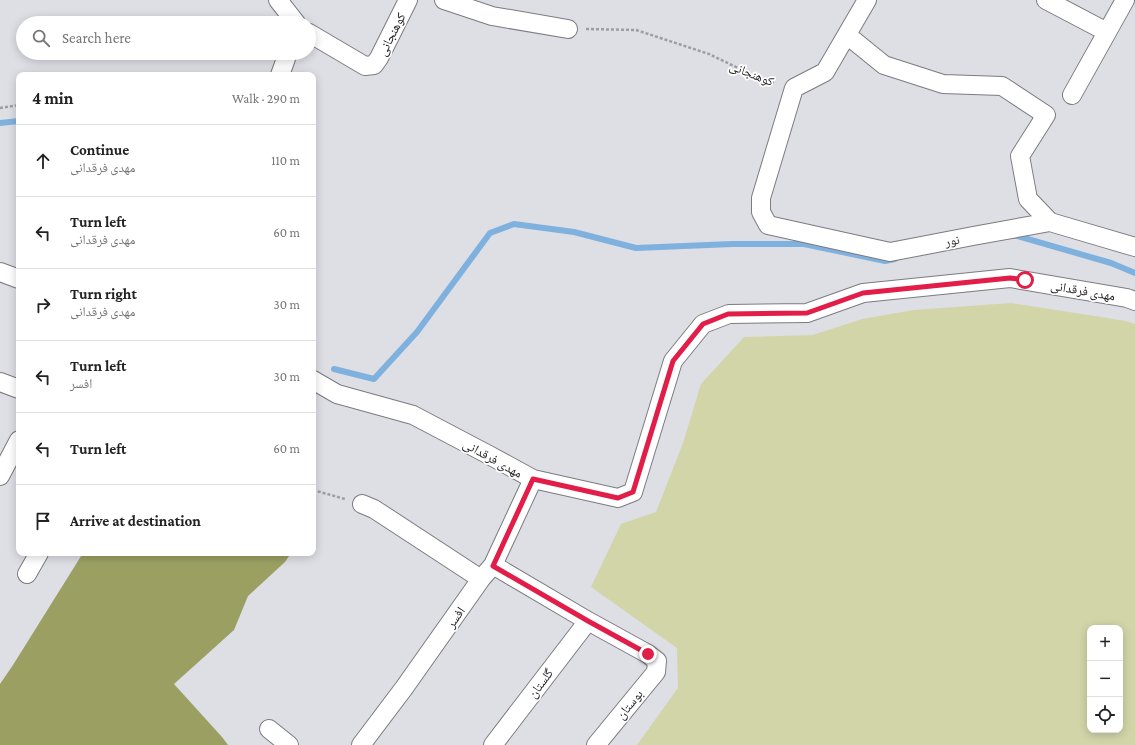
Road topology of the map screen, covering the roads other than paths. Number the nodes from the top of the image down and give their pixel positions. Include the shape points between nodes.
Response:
1 (278, 0) edge
2 (408, 0) edge
3 (444, 0) edge
4 (867, 0) edge
5 (1046, 0) edge
6 (1125, 0) edge
7 (291, 16) edge
8 (568, 29) road end
9 (1107, 32) junction
10 (847, 35) junction
11 (316, 37) edge
12 (285, 60) edge
13 (281, 72) edge
14 (1072, 95) dead end
15 (1050, 222) junction
16 (1135, 247) edge
17 (0, 272) edge
18 (16, 278) edge
19 (1135, 301) edge
20 (0, 382) edge
21 (316, 382) edge
22 (16, 388) edge
23 (16, 446) edge
24 (0, 476) edge
25 (533, 479) junction
26 (362, 504) road end
27 (37, 556) edge
28 (493, 566) junction
29 (27, 574) dead end
30 (481, 579) junction
31 (588, 621) junction
32 (269, 729) dead end
33 (289, 745) edge
34 (361, 745) edge
35 (493, 745) edge
36 (596, 745) edge

1 - 7 street
2 - 11 street, کوهنجانی via 374,65 365,66
3 - 8 street via 492,16
4 - 10 street
5 - 9 street
6 - 9 street
9 - 14 street
10 - 15 street via 884,65 943,84 1002,86 1046,115 1020,156 1028,199
10 - 15 street, نور via 825,72 794,88 761,198 762,212 768,224 890,252
12 - 13 street
15 - 16 street, نور
17 - 18 street
19 - 25 street, مهدی فرقدانی via 1010,278 863,293 807,313 728,314 703,324 673,361 633,492 618,498
20 - 22 street
21 - 25 street, مهدی فرقدانی via 337,394 412,415
23 - 24 street
25 - 28 street, افسر
26 - 30 street via 374,509
27 - 29 street
28 - 30 street, افسر
28 - 31 street
30 - 34 street, افسر
31 - 35 street, گلستان
31 - 36 street, بوستان via 656,661 656,672
32 - 33 street

